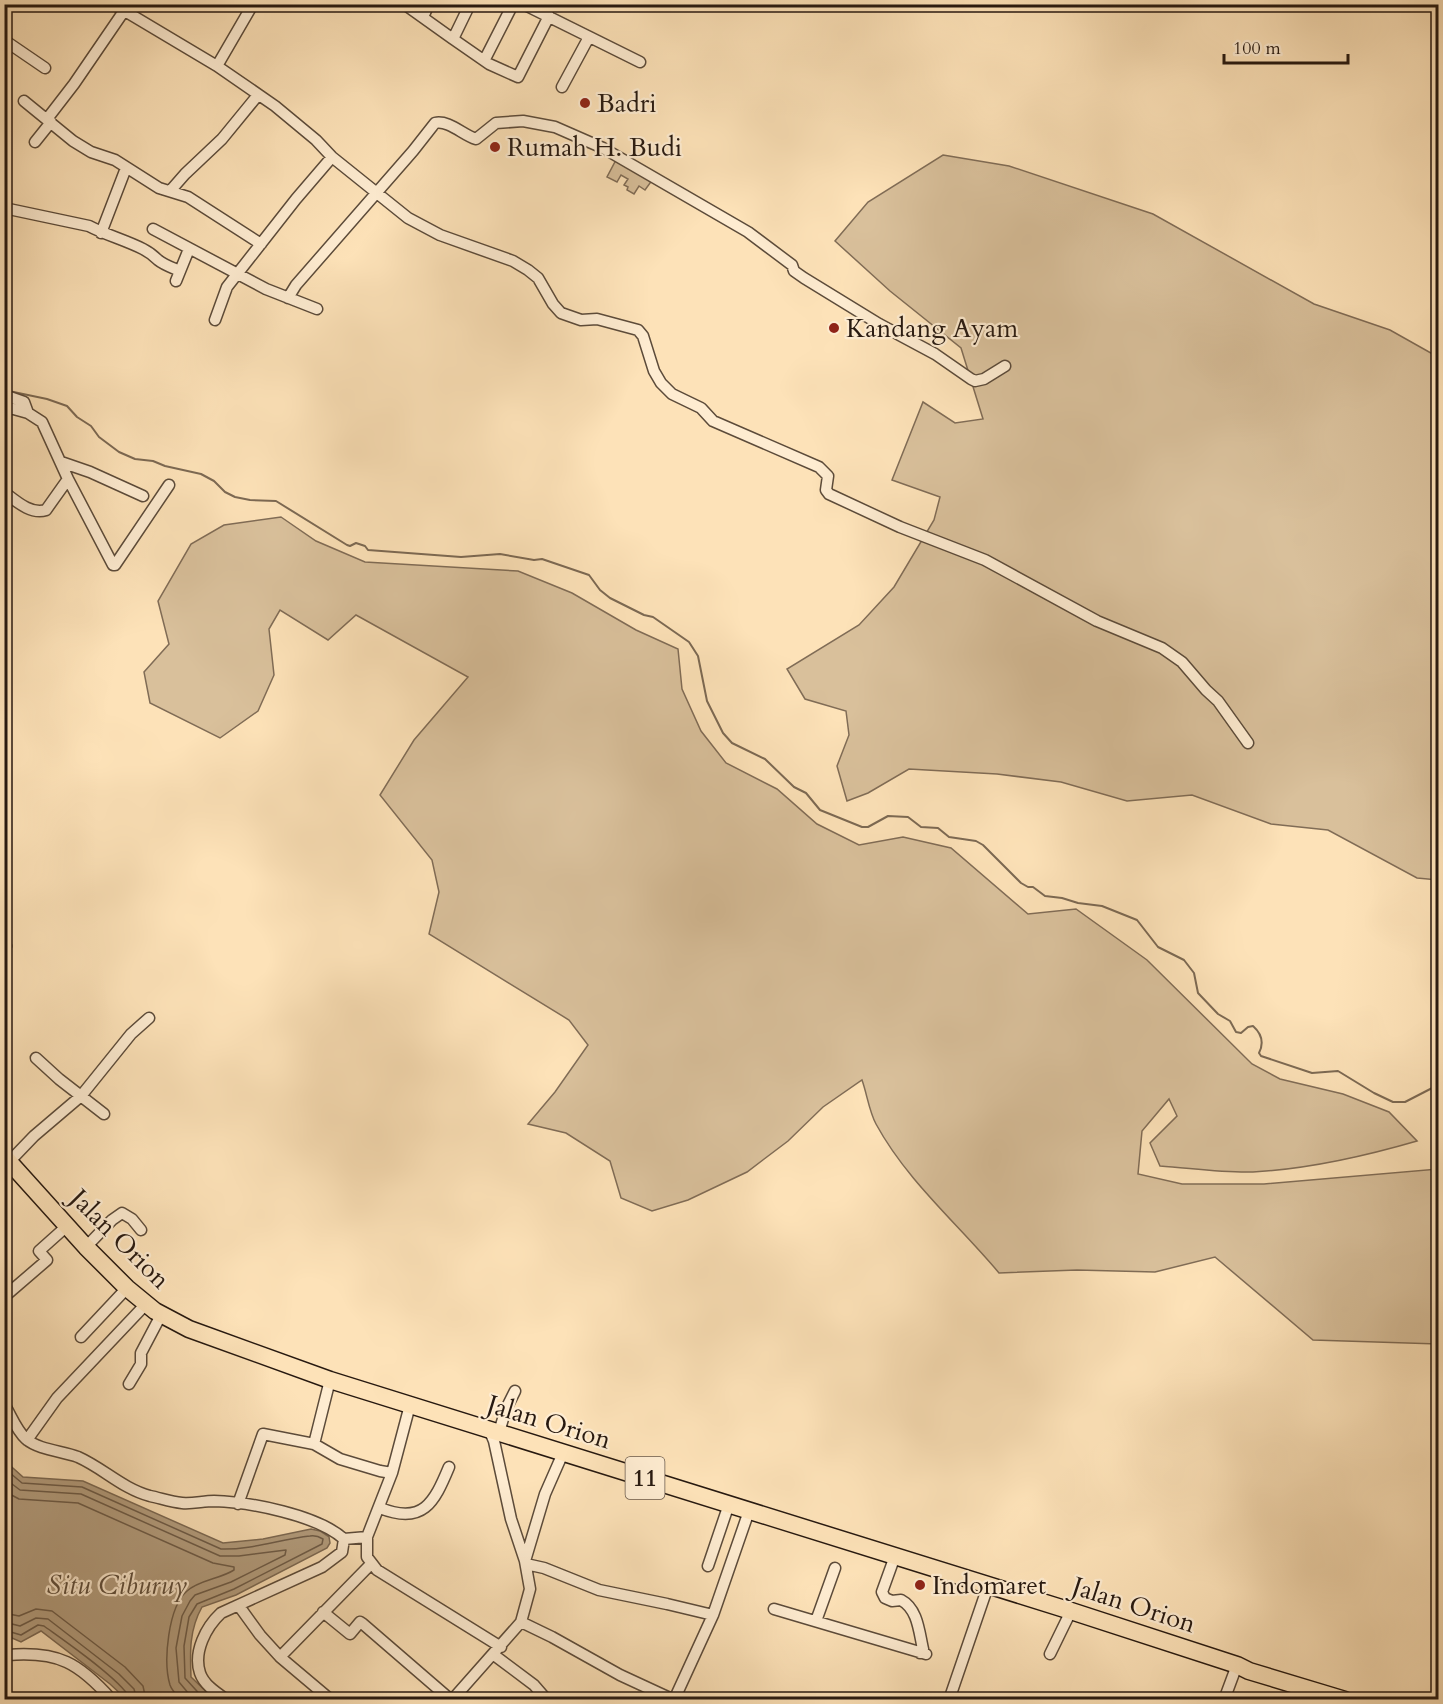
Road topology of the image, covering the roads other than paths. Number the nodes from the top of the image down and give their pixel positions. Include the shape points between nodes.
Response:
1 (113, 4) edge
2 (253, 4) edge
3 (404, 4) edge
4 (429, 4) edge
5 (470, 4) edge
6 (513, 4) edge
7 (524, 4) edge
8 (124, 11) junction
9 (549, 16) junction
10 (423, 17) junction
11 (589, 37) junction
12 (453, 39) junction
13 (4, 40) edge
14 (485, 60) junction
15 (640, 62) dead end
16 (217, 66) junction
17 (45, 68) dead end
18 (562, 87) dead end
19 (258, 95) junction
20 (24, 101) dead end
21 (49, 120) junction
22 (35, 142) dead end
23 (332, 157) junction
24 (126, 168) junction
25 (171, 190) junction
26 (376, 194) junction
27 (4, 208) edge
28 (153, 229) dead end
29 (101, 233) junction
30 (261, 244) junction
31 (189, 249) junction
32 (238, 273) junction
33 (288, 298) junction
34 (317, 309) dead end
35 (215, 320) dead end
36 (1005, 366) dead end
37 (4, 395) edge
38 (28, 413) junction
39 (4, 414) edge
40 (61, 462) junction
41 (68, 478) junction
42 (169, 485) dead end
43 (4, 492) edge
44 (143, 496) dead end
45 (1248, 743) dead end
46 (149, 1018) dead end
47 (36, 1058) dead end
48 (81, 1096) junction
49 (104, 1114) dead end
50 (7, 1159) edge
51 (67, 1226) junction
52 (141, 1230) dead end
53 (86, 1247) junction
54 (127, 1288) junction
55 (4, 1296) edge
56 (146, 1304) junction
57 (161, 1315) junction
58 (81, 1336) dead end
59 (330, 1380) junction
60 (129, 1384) dead end
61 (515, 1391) dead end
62 (4, 1404) edge
63 (410, 1405) junction
64 (494, 1431) junction
65 (27, 1440) junction
66 (314, 1444) junction
67 (563, 1453) junction
68 (449, 1467) dead end
69 (392, 1473) junction
70 (238, 1504) junction
71 (729, 1504) junction
72 (380, 1508) junction
73 (749, 1511) junction
74 (367, 1537) junction
75 (344, 1539) junction
76 (895, 1556) junction
77 (525, 1562) junction
78 (371, 1564) junction
79 (708, 1566) dead end
80 (835, 1568) dead end
81 (988, 1586) junction
82 (239, 1606) junction
83 (774, 1609) dead end
84 (1071, 1611) junction
85 (323, 1612) junction
86 (713, 1616) junction
87 (816, 1621) junction
88 (521, 1622) junction
89 (497, 1651) junction
90 (1050, 1654) dead end
91 (6, 1656) edge
92 (280, 1657) junction
93 (1237, 1665) junction
94 (112, 1700) edge
95 (227, 1700) edge
96 (331, 1700) edge
97 (452, 1700) edge
98 (547, 1700) edge
99 (674, 1700) edge
100 (949, 1700) edge
101 (1224, 1700) edge
102 (1345, 1700) edge

1 - 8 street
2 - 16 street
3 - 10 street
4 - 10 street
5 - 12 street
6 - 14 street
7 - 9 street
8 - 16 street
8 - 21 street
9 - 11 street
9 - 14 street via 519,77
10 - 12 street
11 - 15 street
11 - 18 street
12 - 14 street
13 - 17 street
16 - 19 street
19 - 23 street
19 - 25 street via 222,139
20 - 21 street
21 - 22 street
21 - 24 street via 73,141
23 - 26 street
23 - 30 street
24 - 25 street via 159,188
24 - 29 street
25 - 30 street
26 - 33 street
26 - 36 street via 435,123 476,140 496,123 523,121 551,126 603,148 748,232 804,278 971,379 984,379
26 - 45 street via 427,229 528,270 538,278 561,313 638,330 657,377 672,394 701,408 713,421 819,466 828,476 825,490 829,494 985,561 1097,621 1162,648 1182,662 1218,700
27 - 29 street via 89,226
28 - 31 street
29 - 31 street via 142,248 178,276
30 - 32 street
31 - 32 street
32 - 33 street
32 - 35 street via 227,287
33 - 34 street
37 - 38 street via 24,402
38 - 39 street via 10,408
38 - 40 street via 42,422
40 - 41 street
40 - 44 street
41 - 42 street via 114,565
41 - 43 street via 42,512
46 - 48 street via 131,1034
47 - 48 street
48 - 49 street
48 - 50 street
50 - 51 highway, Jalan Orion / 11
51 - 53 highway, Jalan Orion / 11
51 - 55 street via 39,1251 47,1260
52 - 53 street via 122,1214
53 - 54 highway, Jalan Orion / 11
54 - 56 highway, Jalan Orion / 11
54 - 58 street
56 - 57 highway, Jalan Orion / 11
56 - 65 street via 57,1398
57 - 59 highway, Jalan Orion / 11 via 189,1329
57 - 60 street
59 - 63 highway, Jalan Orion / 11
59 - 66 street
61 - 64 street
62 - 65 street
63 - 64 highway, Jalan Orion / 11
63 - 69 street
64 - 67 highway, Jalan Orion / 11
64 - 77 street via 511,1519
65 - 70 street via 76,1456 148,1495 182,1503
66 - 69 street via 340,1459
66 - 70 street via 263,1434
67 - 71 highway, Jalan Orion / 11
67 - 77 street via 545,1494
68 - 72 street via 426,1508 408,1514
69 - 72 street
70 - 75 street via 312,1520
71 - 73 highway, Jalan Orion / 11
71 - 79 street
72 - 74 street
73 - 76 highway, Jalan Orion / 11
73 - 86 street
74 - 75 street
74 - 78 street
75 - 82 street via 342,1551 322,1567
76 - 81 highway, Jalan Orion / 11
76 - 87 street via 882,1592 885,1598 901,1600 912,1608 923,1653
77 - 86 street via 599,1590
77 - 88 street via 530,1589
78 - 85 street
78 - 89 street
80 - 87 street
81 - 84 highway, Jalan Orion / 11
81 - 100 street
82 - 92 street
82 - 95 street via 221,1613 211,1623 200,1654 204,1681
83 - 87 street
84 - 90 street
84 - 93 highway, Jalan Orion / 11
85 - 92 street
85 - 97 street via 350,1634 360,1622 363,1624
86 - 99 street
88 - 89 street
88 - 99 street
89 - 97 street
89 - 98 street
91 - 94 street via 29,1653 67,1662 85,1671
92 - 96 street
93 - 101 street
93 - 102 highway, Jalan Orion / 11

